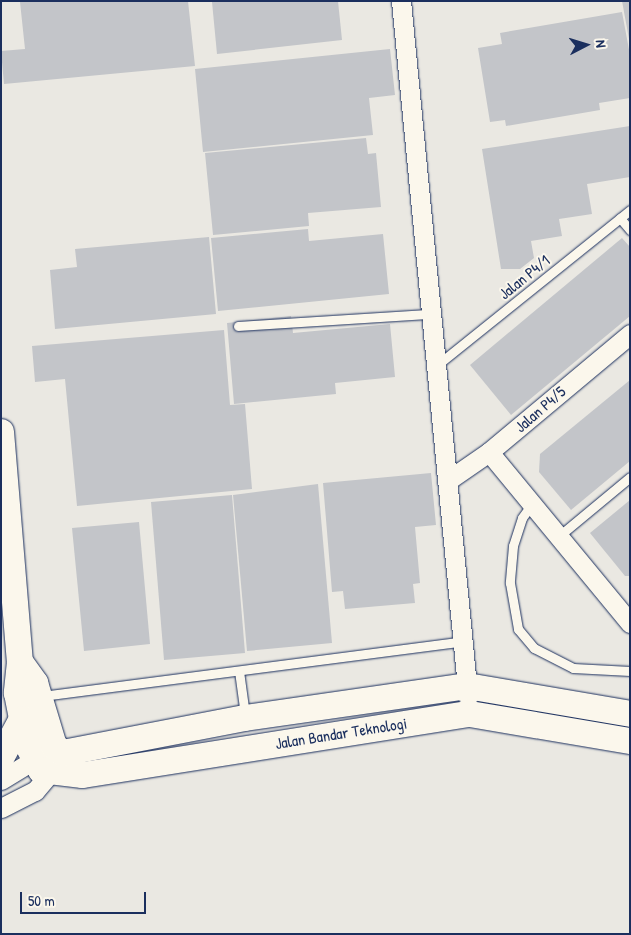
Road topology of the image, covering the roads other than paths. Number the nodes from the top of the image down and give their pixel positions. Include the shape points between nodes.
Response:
1 (400, 1) edge
2 (630, 210) edge
3 (620, 218) junction
4 (630, 230) edge
5 (431, 314) junction
6 (238, 326) dead end
7 (630, 334) edge
8 (436, 366) junction
9 (1, 432) edge
10 (489, 452) junction
11 (630, 477) edge
12 (447, 481) junction
13 (532, 504) junction
14 (559, 536) junction
15 (6, 567) edge
16 (626, 612) edge
17 (463, 641) junction
18 (20, 662) junction
19 (239, 670) junction
20 (630, 671) edge
21 (467, 686) junction
22 (38, 696) junction
23 (470, 714) junction
24 (630, 714) edge
25 (245, 718) junction
26 (22, 719) junction
27 (630, 741) edge
28 (1, 758) edge
29 (51, 759) junction
30 (1, 780) edge
31 (1, 808) edge

1 - 5 street
2 - 3 lane, Jalan P4/1
3 - 4 lane
3 - 8 lane, Jalan P4/1
5 - 6 lane
5 - 8 street
7 - 10 street, Jalan P4/5
8 - 12 street
9 - 15 street
10 - 12 street, Jalan P4/5
10 - 13 street
11 - 14 lane
12 - 17 street
13 - 14 street
13 - 20 lane via 522,518 513,546 510,583 518,629 534,648 573,668
14 - 16 street
15 - 18 street
17 - 19 lane
17 - 21 street
18 - 22 street
18 - 26 street via 17,693
19 - 22 lane
19 - 25 lane
21 - 23 street
21 - 24 street, Jalan Bandar Teknologi
21 - 25 street, Jalan Bandar Teknologi
22 - 29 street
23 - 27 street, Jalan Bandar Teknologi
23 - 29 street, Jalan Bandar Teknologi via 83,775
25 - 29 street, Jalan Bandar Teknologi
26 - 28 street
26 - 29 street
29 - 30 street, Jalan Bandar Teknologi
29 - 31 street via 35,791

